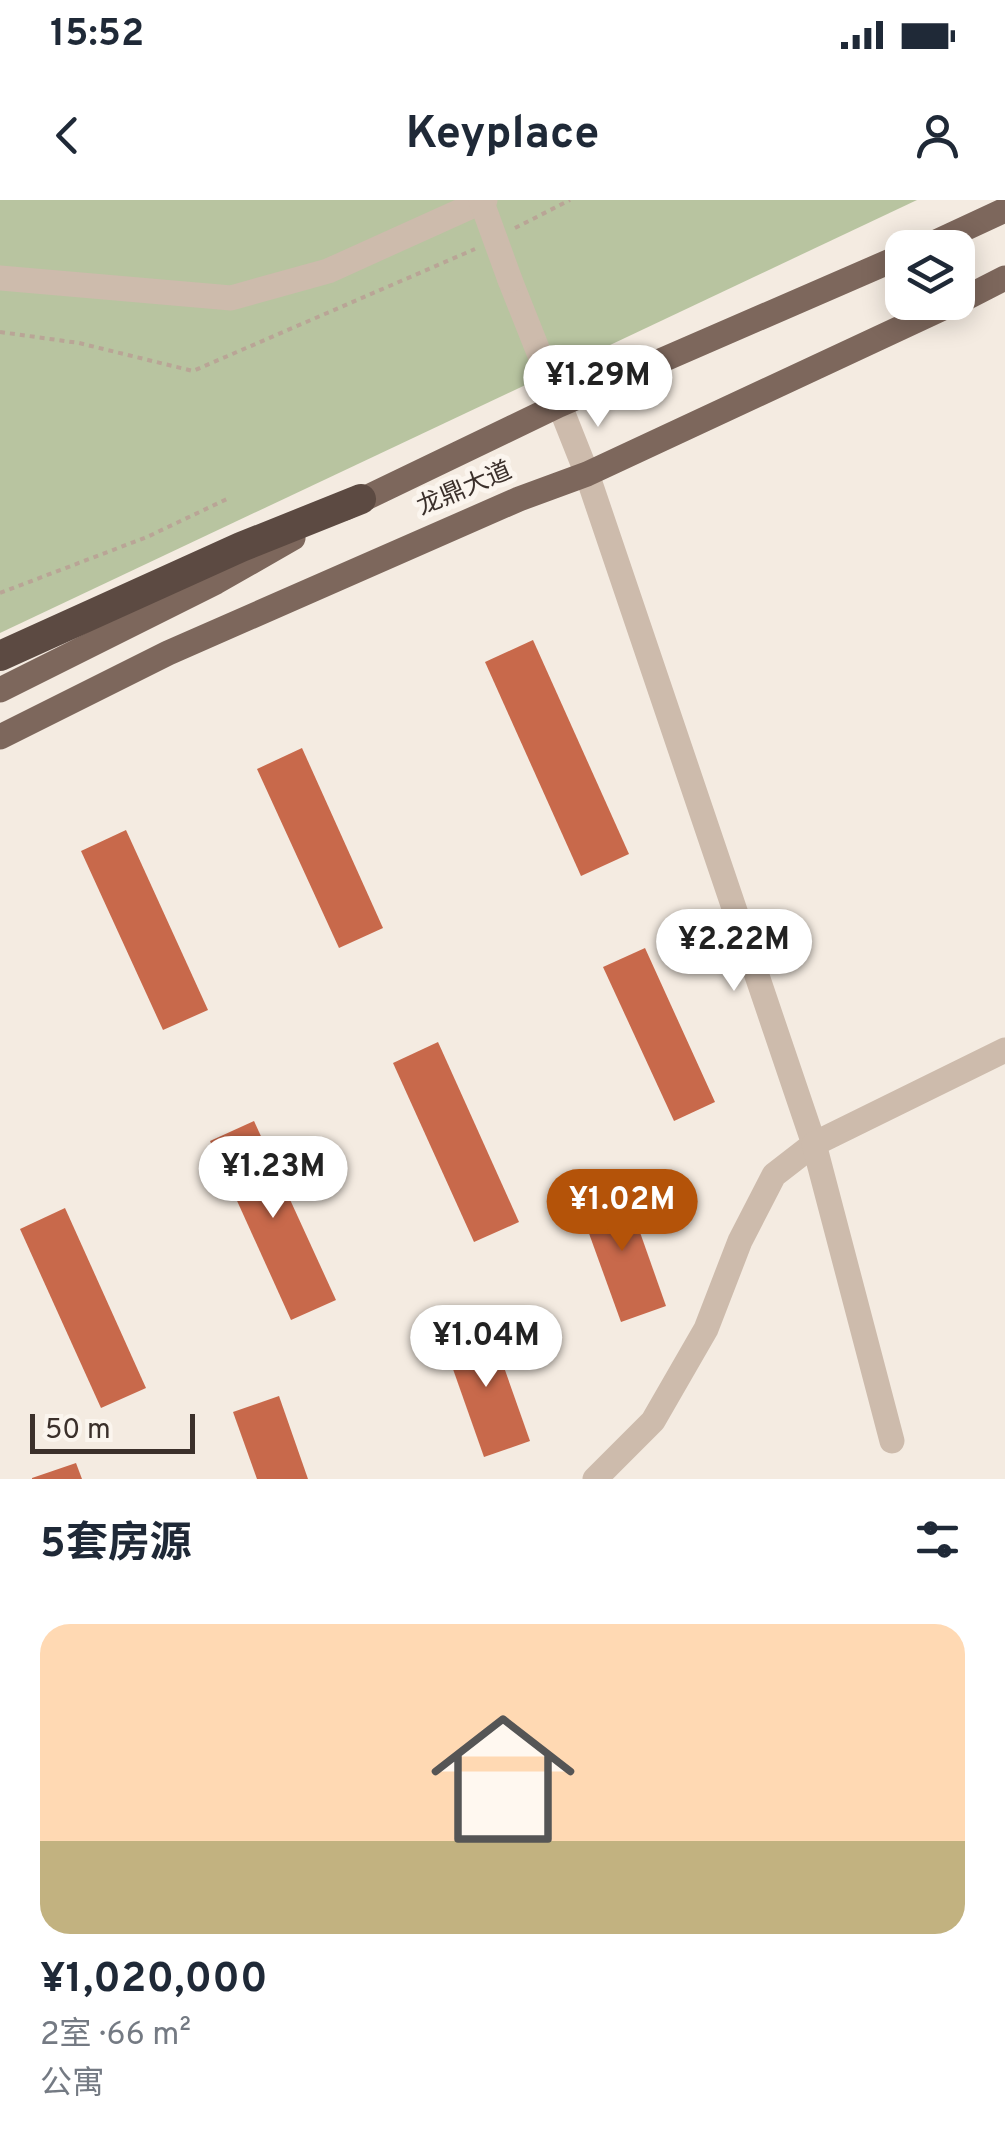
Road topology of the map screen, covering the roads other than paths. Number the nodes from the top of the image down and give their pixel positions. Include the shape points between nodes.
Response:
1 (483, 200) edge
2 (1005, 210) edge
3 (962, 230) edge
4 (885, 263) edge
5 (0, 278) edge
6 (1005, 278) edge
7 (975, 293) edge
8 (918, 320) edge
9 (559, 406) junction
10 (587, 474) junction
11 (361, 498) junction
12 (0, 656) edge
13 (0, 690) edge
14 (0, 737) edge
15 (1005, 1050) edge
16 (814, 1144) junction
17 (892, 1441) dead end
18 (595, 1479) edge

1 - 5 street via 328,271 231,298
1 - 9 street, bridge
2 - 3 main road
4 - 9 main road, 龙鼎大道
6 - 7 main road, 龙鼎大道
8 - 10 main road, 龙鼎大道
9 - 10 street
9 - 11 main road, 龙鼎大道
10 - 14 main road, 龙鼎大道 via 168,653
10 - 16 street
11 - 12 highway
11 - 13 main road, 龙鼎大道 via 216,582
15 - 16 street
16 - 17 street
16 - 18 street via 774,1174 706,1329 653,1420

